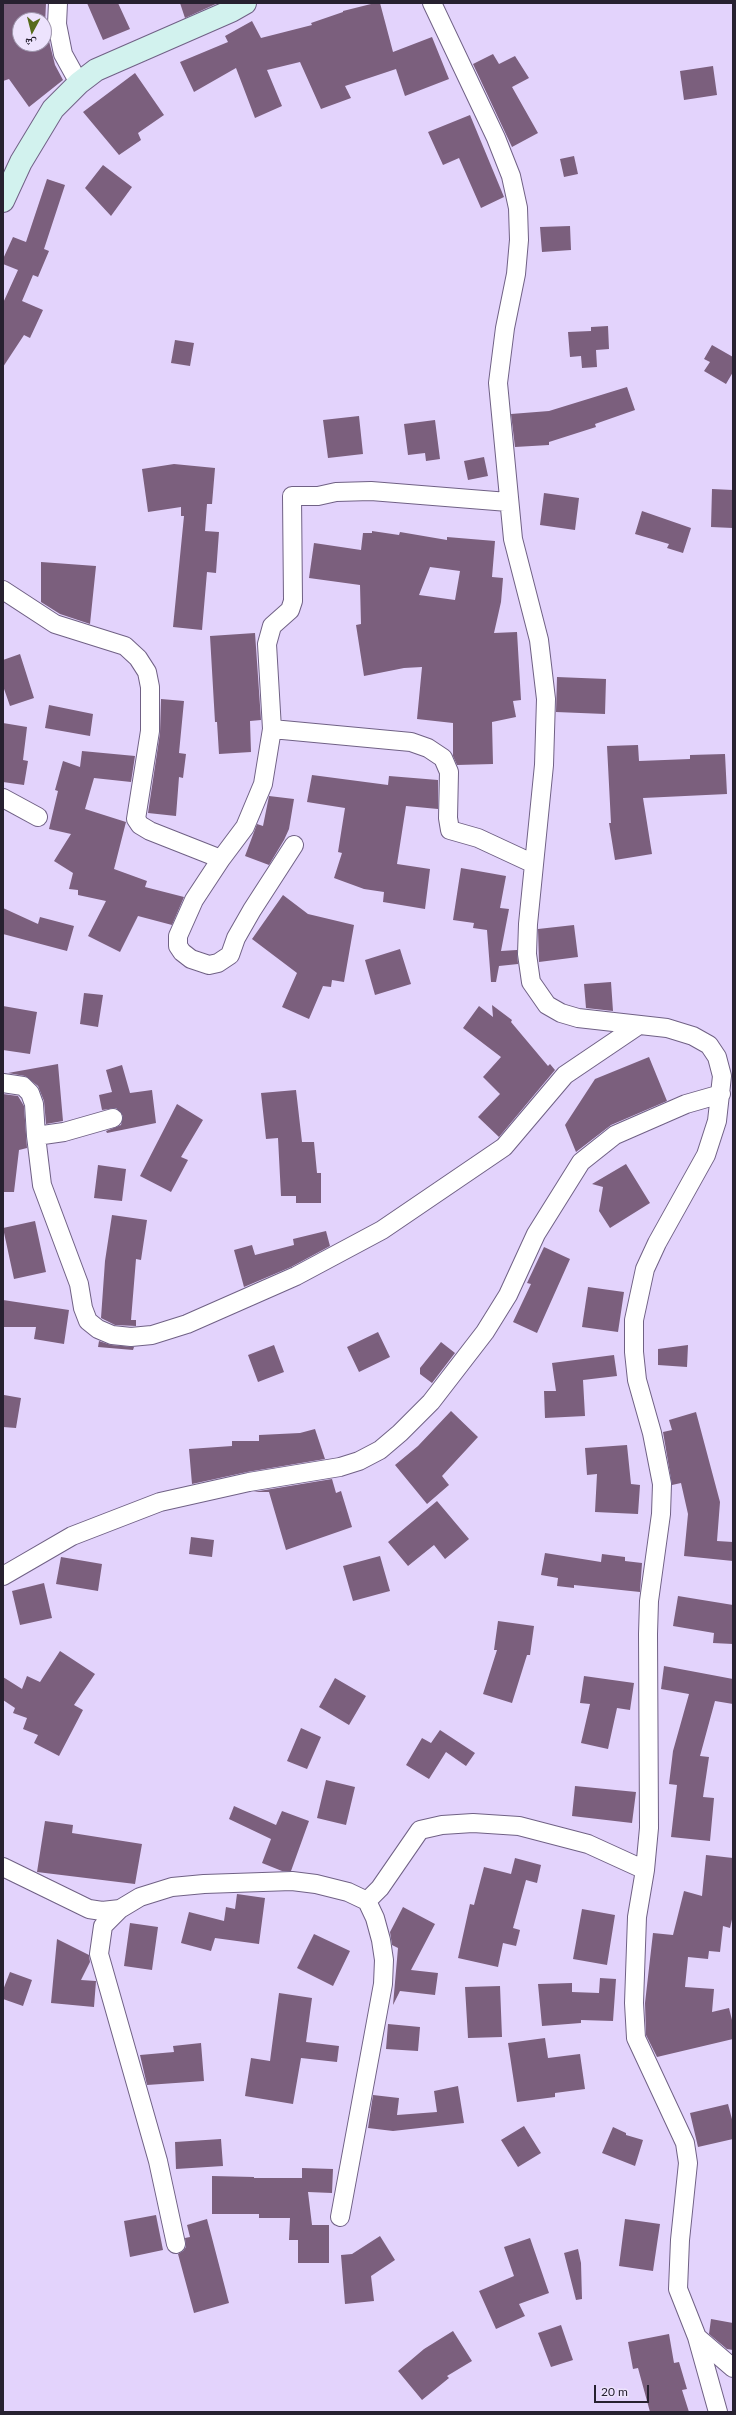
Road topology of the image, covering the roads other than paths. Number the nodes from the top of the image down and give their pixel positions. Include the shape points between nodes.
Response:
1 (58, 3) edge
2 (245, 3) edge
3 (432, 3) edge
4 (79, 83) junction
5 (3, 201) edge
6 (508, 502) junction
7 (3, 590) edge
8 (272, 729) junction
9 (3, 798) edge
10 (38, 817) dead end
11 (294, 845) dead end
12 (221, 859) junction
13 (534, 864) junction
14 (639, 1025) junction
15 (3, 1083) edge
16 (721, 1094) junction
17 (113, 1118) dead end
18 (36, 1136) junction
19 (3, 1576) edge
20 (3, 1867) edge
21 (645, 1870) junction
22 (367, 1901) junction
23 (120, 1909) junction
24 (340, 2217) dead end
25 (176, 2244) dead end
26 (697, 2337) junction
27 (733, 2368) edge
28 (718, 2412) edge

1 - 4 street via 57,24 62,54
2 - 4 street via 96,70
3 - 6 street via 496,138 511,176 518,208 516,274 505,328 498,383
4 - 5 street via 53,109 21,162
6 - 8 street via 371,491 292,496 293,600 290,610 272,626 267,644
6 - 13 street via 513,539 538,640 546,699 544,765
7 - 12 street via 55,624 125,646 138,658 147,672 151,708 146,768 136,819 140,825 150,830
8 - 12 street via 263,784 245,827
8 - 13 street via 411,742 428,748 443,758 449,772 450,830 478,838
9 - 10 street
11 - 12 street via 252,910 236,938 230,955 218,963 209,965 191,959 182,952 178,946 178,936 194,900
13 - 14 street via 527,954 531,982 547,1005 561,1013 578,1018
14 - 16 street via 667,1028 693,1036 709,1045 717,1057 722,1076
14 - 18 street via 564,1075 504,1146 382,1230 296,1276 187,1324 152,1335 131,1337 112,1334 98,1330 88,1321 76,1272 42,1185
15 - 18 street via 23,1086 30,1093 34,1104
16 - 19 street via 686,1104 615,1135 581,1162 536,1234 508,1295 485,1332 431,1402 380,1450 340,1467 249,1482 160,1502 72,1536
16 - 21 street via 717,1121 706,1154 645,1269 634,1320 637,1380 652,1433 662,1484 661,1514 649,1601 649,1828
17 - 18 street via 64,1132
20 - 23 street via 89,1909
21 - 22 street via 588,1844 519,1826 473,1822 442,1825 420,1830 380,1888
21 - 26 street via 637,1917 634,2003 636,2038 685,2143 688,2163 678,2289
22 - 23 street via 348,1892 292,1881 172,1887 140,1897
22 - 24 street via 381,1940 384,1960 383,1984
23 - 25 street via 103,1926 99,1954 158,2161
26 - 27 street
26 - 28 street

